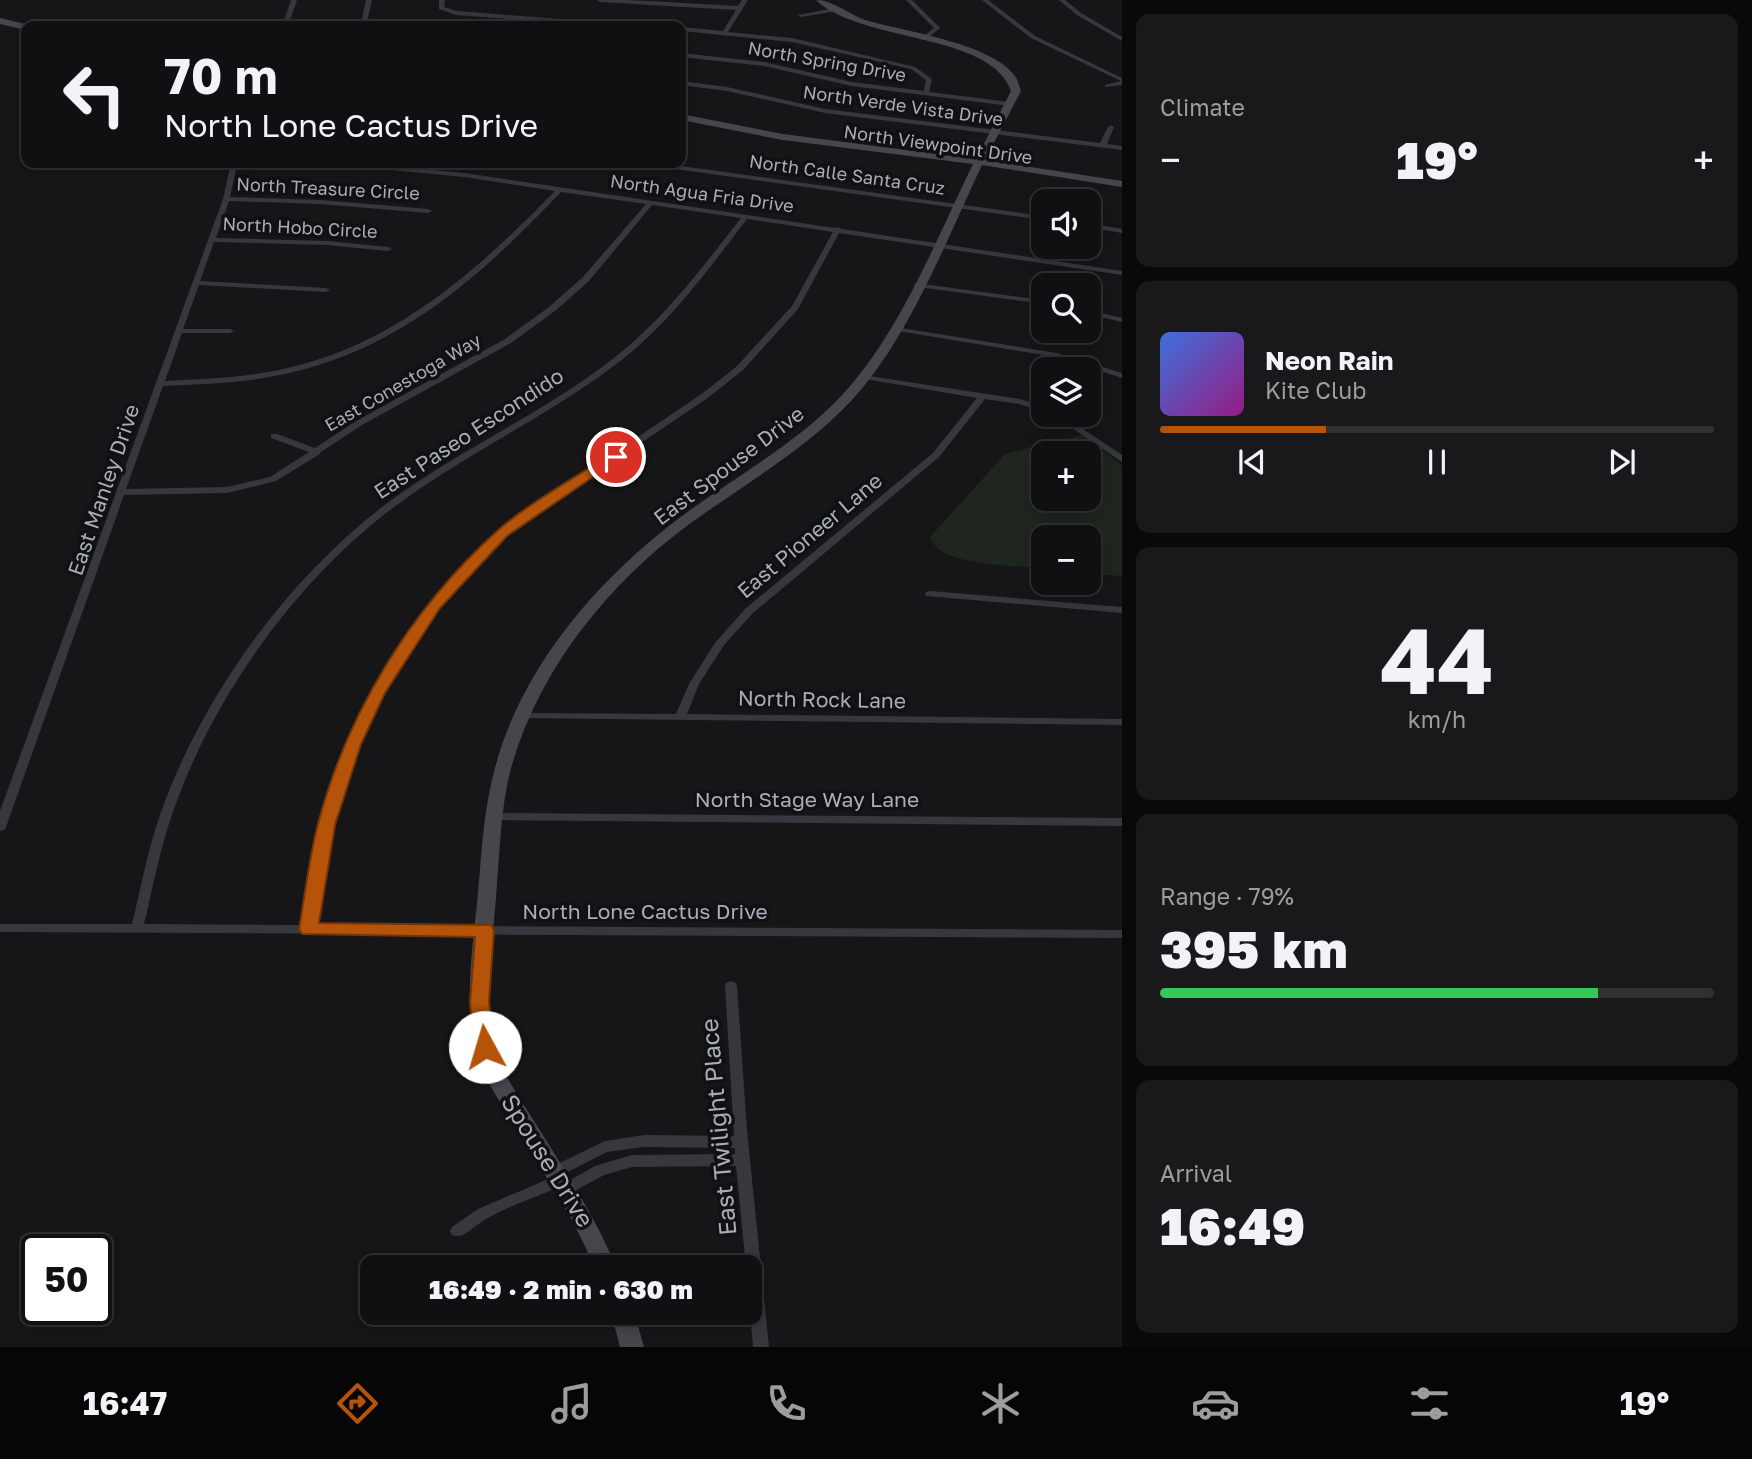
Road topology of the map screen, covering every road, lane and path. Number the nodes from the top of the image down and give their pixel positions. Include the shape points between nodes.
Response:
1 (295, 0) edge
2 (369, 0) edge
3 (442, 0) edge
4 (600, 0) edge
5 (745, 0) edge
6 (820, 0) edge
7 (909, 0) edge
8 (985, 0) edge
9 (1062, 0) edge
10 (738, 8) junction
11 (835, 9) junction
12 (801, 15) dead end
13 (287, 21) edge
14 (366, 21) edge
15 (559, 21) edge
16 (0, 22) edge
17 (21, 26) edge
18 (686, 29) edge
19 (725, 32) junction
20 (923, 38) junction
21 (1122, 39) edge
22 (686, 56) edge
23 (1122, 81) edge
24 (686, 84) edge
25 (1107, 86) dead end
26 (926, 93) junction
27 (1010, 104) junction
28 (686, 119) edge
29 (1111, 127) dead end
30 (994, 133) junction
31 (1104, 145) junction
32 (1122, 148) edge
33 (978, 164) junction
34 (233, 168) edge
35 (378, 168) edge
36 (683, 168) edge
37 (1122, 184) edge
38 (560, 189) junction
39 (1122, 190) edge
40 (226, 199) junction
41 (651, 202) junction
42 (960, 206) junction
43 (428, 211) dead end
44 (746, 216) junction
45 (1031, 216) edge
46 (1101, 227) edge
47 (838, 229) junction
48 (1122, 231) edge
49 (211, 240) junction
50 (940, 244) junction
51 (388, 249) dead end
52 (1122, 273) edge
53 (196, 283) junction
54 (918, 285) junction
55 (326, 290) dead end
56 (1031, 300) edge
57 (1101, 315) edge
58 (1122, 320) edge
59 (898, 329) junction
60 (178, 331) junction
61 (230, 331) dead end
62 (1122, 376) edge
63 (865, 377) junction
64 (159, 384) junction
65 (982, 397) junction
66 (1031, 406) edge
67 (1075, 427) edge
68 (274, 436) dead end
69 (317, 452) junction
70 (1122, 459) edge
71 (123, 492) junction
72 (930, 594) dead end
73 (1122, 610) edge
74 (521, 716) junction
75 (680, 718) junction
76 (1122, 722) edge
77 (493, 817) junction
78 (1122, 822) edge
79 (0, 827) edge
80 (0, 928) edge
81 (137, 929) junction
82 (308, 929) junction
83 (485, 930) junction
84 (1122, 934) edge
85 (731, 986) dead end
86 (741, 1142) junction
87 (743, 1160) junction
88 (559, 1181) junction
89 (457, 1231) dead end
90 (601, 1255) edge
91 (626, 1325) edge
92 (632, 1347) edge
93 (761, 1347) edge

1 - 13 street
2 - 14 street
3 - 15 street via 441,8 456,13
4 - 10 street
5 - 10 street
6 - 11 main road
7 - 20 street via 937,28
8 - 23 street via 1033,37
9 - 21 street
10 - 19 street
11 - 12 street
11 - 20 main road
16 - 17 main road
18 - 19 street
19 - 26 street via 815,44 913,68 929,79
20 - 27 main road via 984,57 1010,74 1016,82
22 - 26 street, North Spring Drive via 764,64 852,84
23 - 25 street
24 - 30 street, North Verde Vista Drive via 825,111
26 - 27 street, North Spring Drive
27 - 30 main road, East Spouse Drive
28 - 33 main road, North Viewpoint Drive via 804,146
29 - 31 street
30 - 31 street, North Verde Vista Drive
30 - 33 main road, East Spouse Drive
31 - 32 street, North Verde Vista Drive
33 - 37 main road, North Viewpoint Drive
33 - 39 main road, North Viewpoint Drive
33 - 42 main road, East Spouse Drive
34 - 40 street, East Manley Drive
35 - 38 street, North Agua Fria Drive
36 - 42 street, North Calle Santa Cruz
38 - 41 street, North Agua Fria Drive
38 - 64 street via 463,285 383,335 305,367 259,376
40 - 43 street, North Treasure Circle
40 - 49 street, East Manley Drive
41 - 44 street, North Agua Fria Drive
41 - 69 street, East Conestoga Way via 586,279 552,309 508,341 359,423
42 - 45 street, North Calle Santa Cruz
42 - 50 main road, East Spouse Drive
44 - 47 street, North Agua Fria Drive
44 - 81 street, East Paseo Escondido via 657,327 607,368 417,486 360,529 308,579 261,635 199,739 172,798
46 - 48 street
47 - 50 street, North Agua Fria Drive
47 - 82 street via 795,307 740,368 502,533 435,605 377,693 353,744 326,825
49 - 51 street, North Hobo Circle
49 - 53 street, East Manley Drive
50 - 52 street, North Agua Fria Drive
50 - 54 main road, East Spouse Drive
53 - 55 street
53 - 60 street, East Manley Drive
54 - 56 street
54 - 59 main road, East Spouse Drive
57 - 58 street
59 - 62 street via 1057,355
59 - 63 main road, East Spouse Drive
60 - 61 street
60 - 64 street, East Manley Drive
63 - 65 street
63 - 74 main road, East Spouse Drive via 778,459 680,525 619,578 568,637
64 - 71 street, East Manley Drive
65 - 66 street
65 - 75 street, East Pioneer Lane via 936,454 749,611 694,684
67 - 70 street
68 - 69 street
69 - 71 street, East Conestoga Way via 273,479 250,486 200,492
71 - 79 street, East Manley Drive
72 - 73 street
74 - 75 street, North Rock Lane
74 - 77 main road, East Spouse Drive via 497,788
75 - 76 street, North Rock Lane
77 - 78 street, North Stage Way Lane
77 - 83 main road, East Spouse Drive
80 - 81 street, North Lone Cactus Drive
81 - 82 street, North Lone Cactus Drive
82 - 83 street, North Lone Cactus Drive
83 - 84 street, North Lone Cactus Drive
83 - 88 main road, Spouse Drive via 480,1002 485,1047 499,1083
85 - 86 street, East Twilight Place
86 - 87 street, East Twilight Place
86 - 88 street via 644,1141 605,1147
87 - 88 street via 632,1161
87 - 93 street, East Twilight Place
88 - 89 street via 483,1213
88 - 90 main road, Spouse Drive
91 - 92 main road

